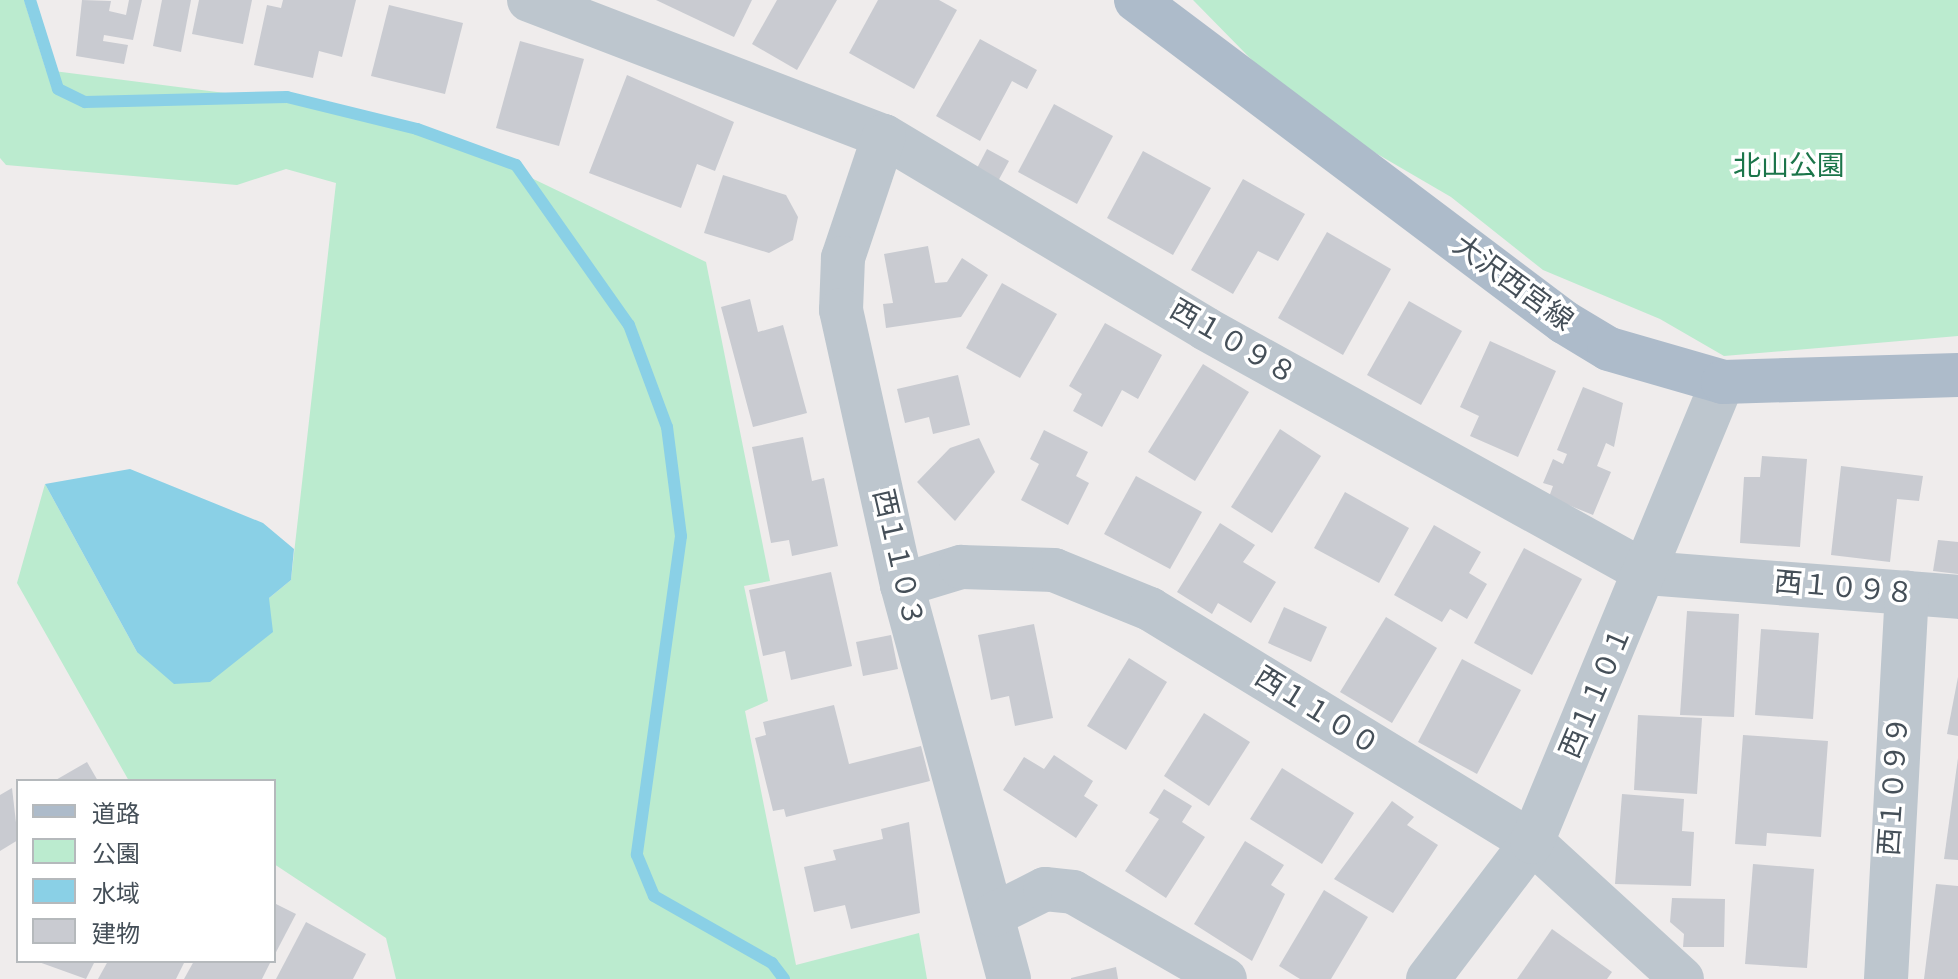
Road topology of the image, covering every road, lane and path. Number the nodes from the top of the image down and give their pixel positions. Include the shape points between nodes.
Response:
1 (529, 0) edge
2 (1136, 0) edge
3 (884, 136) junction
4 (1958, 375) edge
5 (1723, 382) junction
6 (1647, 573) junction
7 (902, 585) junction
8 (1907, 593) junction
9 (1958, 597) edge
10 (1532, 842) junction
11 (993, 915) junction
12 (1009, 979) edge
13 (1225, 979) edge
14 (1428, 979) edge
15 (1682, 979) edge
16 (1886, 979) edge

1 - 3 street, 西１０９８
2 - 5 main road, 大沢西宮線 via 1564,322 1657,368
3 - 6 street, 西１０９８ via 1206,329
3 - 7 street, 西１１０３ via 838,285
4 - 5 main road, 大沢西宮線
5 - 6 street, 西１１０１
6 - 8 street, 西１０９８
6 - 10 street, 西１１０１
7 - 10 street, 西１１００ via 961,567 1054,570 1105,586
7 - 11 street, 西１１０３
8 - 9 street, 西１０９８
8 - 16 street, 西１０９９
10 - 14 street, 西１１０１
10 - 15 street, 西１１００
11 - 12 street, 西１１０３
11 - 13 street via 1045,889 1073,892

